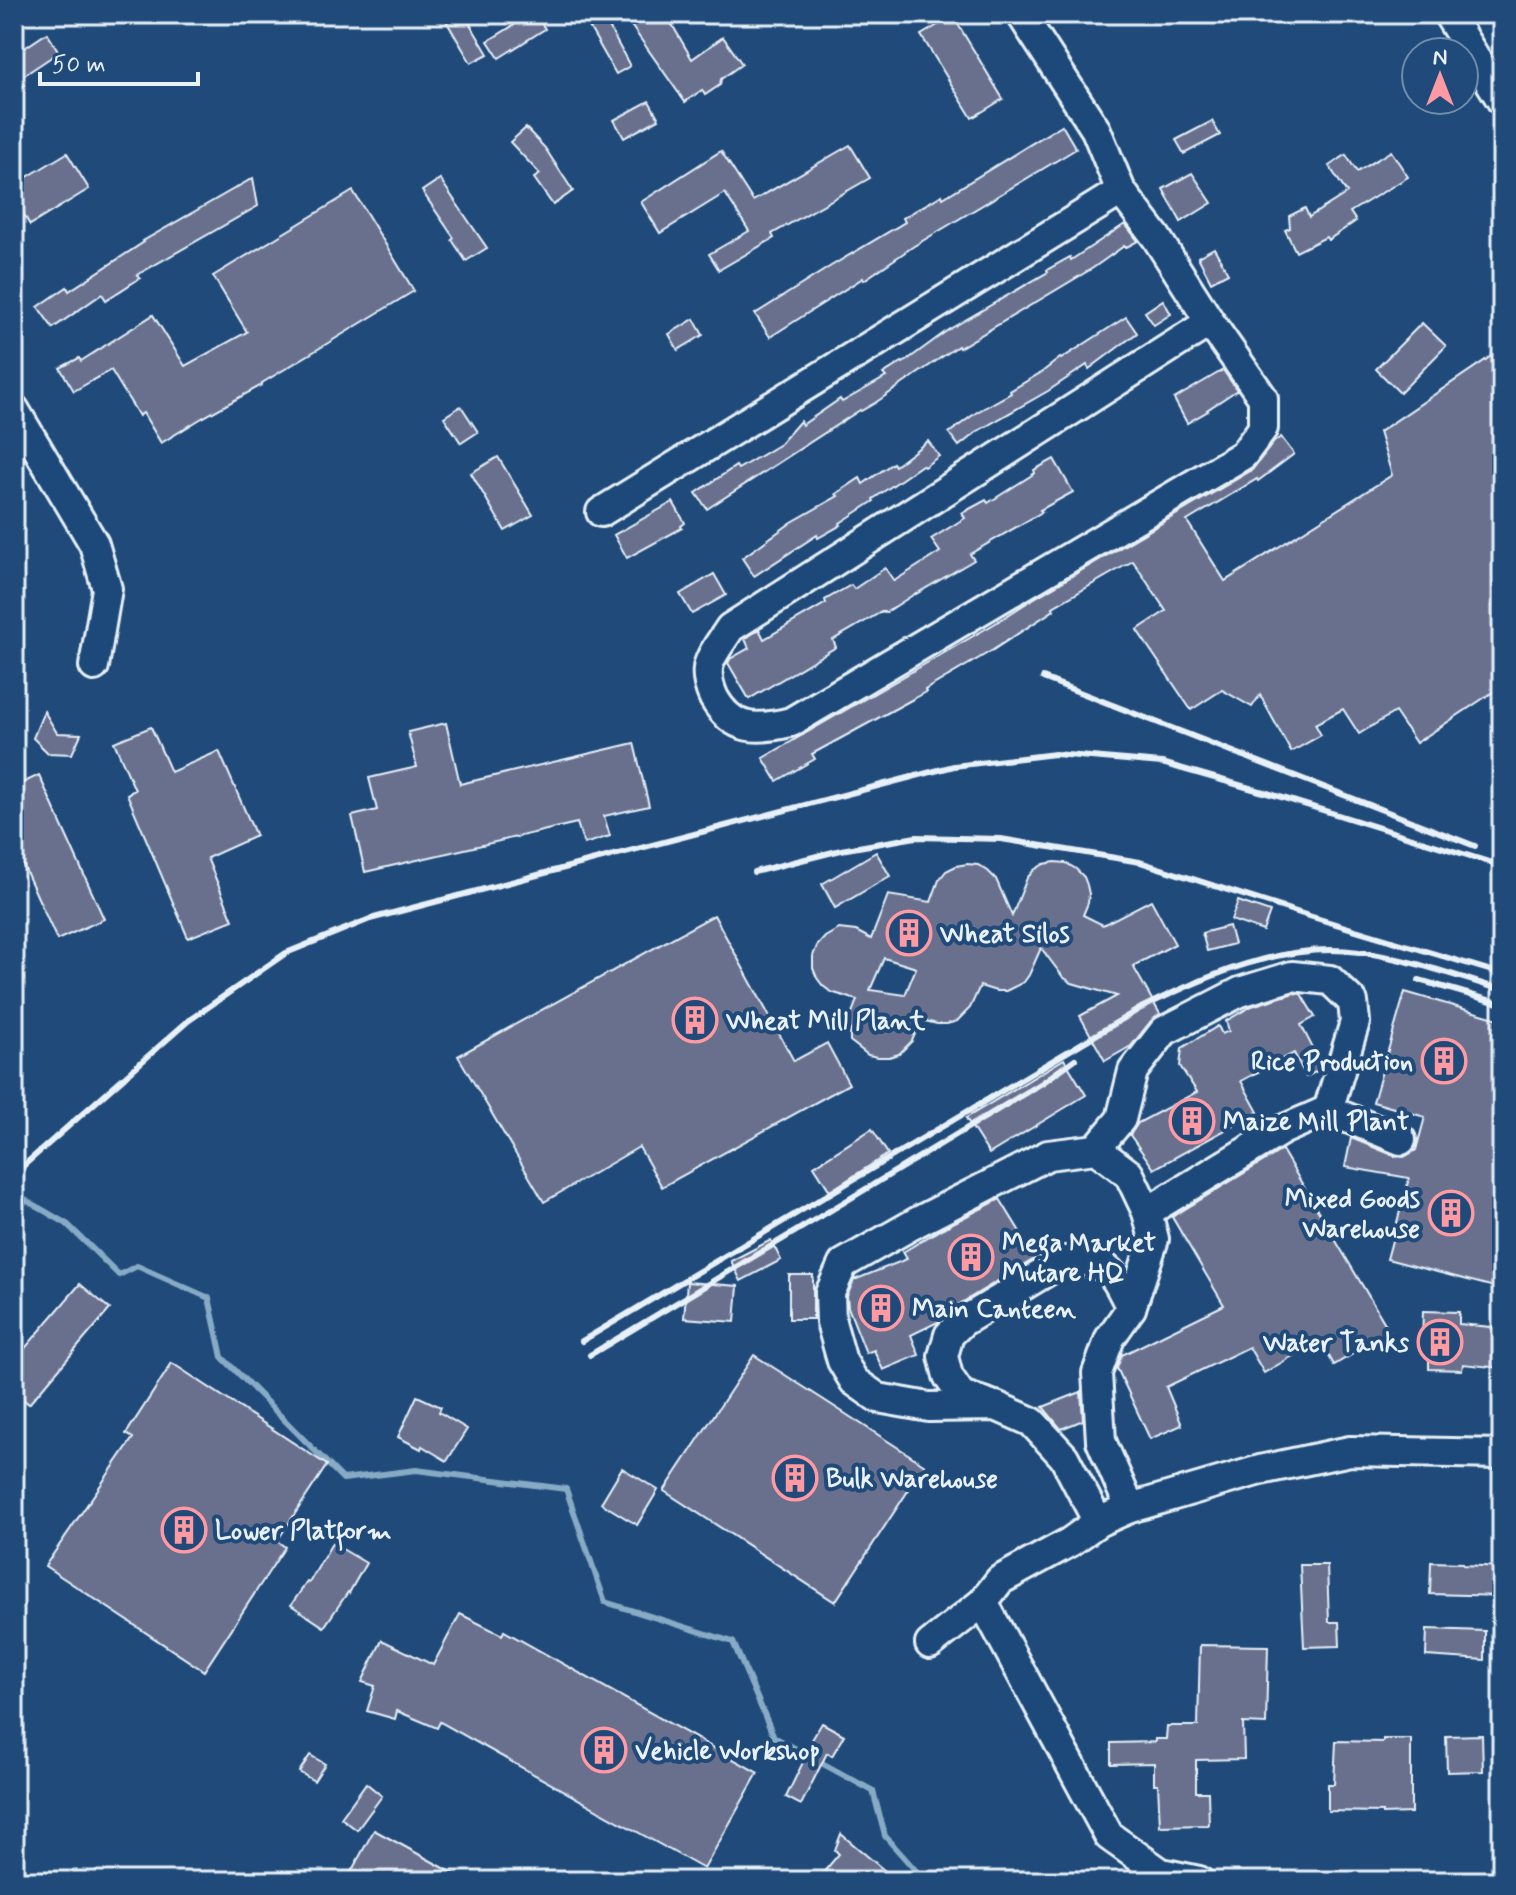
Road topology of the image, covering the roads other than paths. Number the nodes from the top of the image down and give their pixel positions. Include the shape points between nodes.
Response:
1 (1021, 14) edge
2 (1448, 14) edge
3 (1502, 101) edge
4 (1121, 191) junction
5 (1210, 322) junction
6 (14, 409) edge
7 (601, 512) dead end
8 (94, 666) dead end
9 (1328, 1110) junction
10 (1401, 1140) dead end
11 (1096, 1149) junction
12 (1147, 1212) junction
13 (1131, 1308) junction
14 (996, 1406) junction
15 (1502, 1454) edge
16 (1130, 1508) junction
17 (1098, 1522) junction
18 (983, 1602) junction
19 (930, 1644) dead end
20 (1199, 1881) edge

1 - 4 street via 1096,130
2 - 3 street
4 - 5 street
4 - 7 street
5 - 5 street via 1263,398 1263,428 1243,455 791,722 745,725 723,713 708,687 709,663 730,628
6 - 8 street via 94,544 107,589
9 - 10 street
9 - 11 street via 1355,1022 1353,1002 1330,980 1292,976 1240,992 1164,1031 1133,1071 1121,1119
9 - 12 street via 1282,1130
11 - 12 street via 1129,1174
11 - 14 street via 1048,1155 917,1222 843,1264 830,1293 831,1322 842,1361 854,1381 878,1398 929,1407
12 - 13 street via 1154,1239
13 - 14 street via 1101,1264 1064,1261 962,1322 949,1335 943,1356 948,1376 961,1395
13 - 16 street via 1110,1338 1097,1373 1101,1441
14 - 17 street via 1032,1422 1064,1457
15 - 16 street via 1350,1451 1260,1470
16 - 17 street
17 - 18 street via 1000,1580
18 - 19 street
18 - 20 street via 1109,1836 1161,1873

